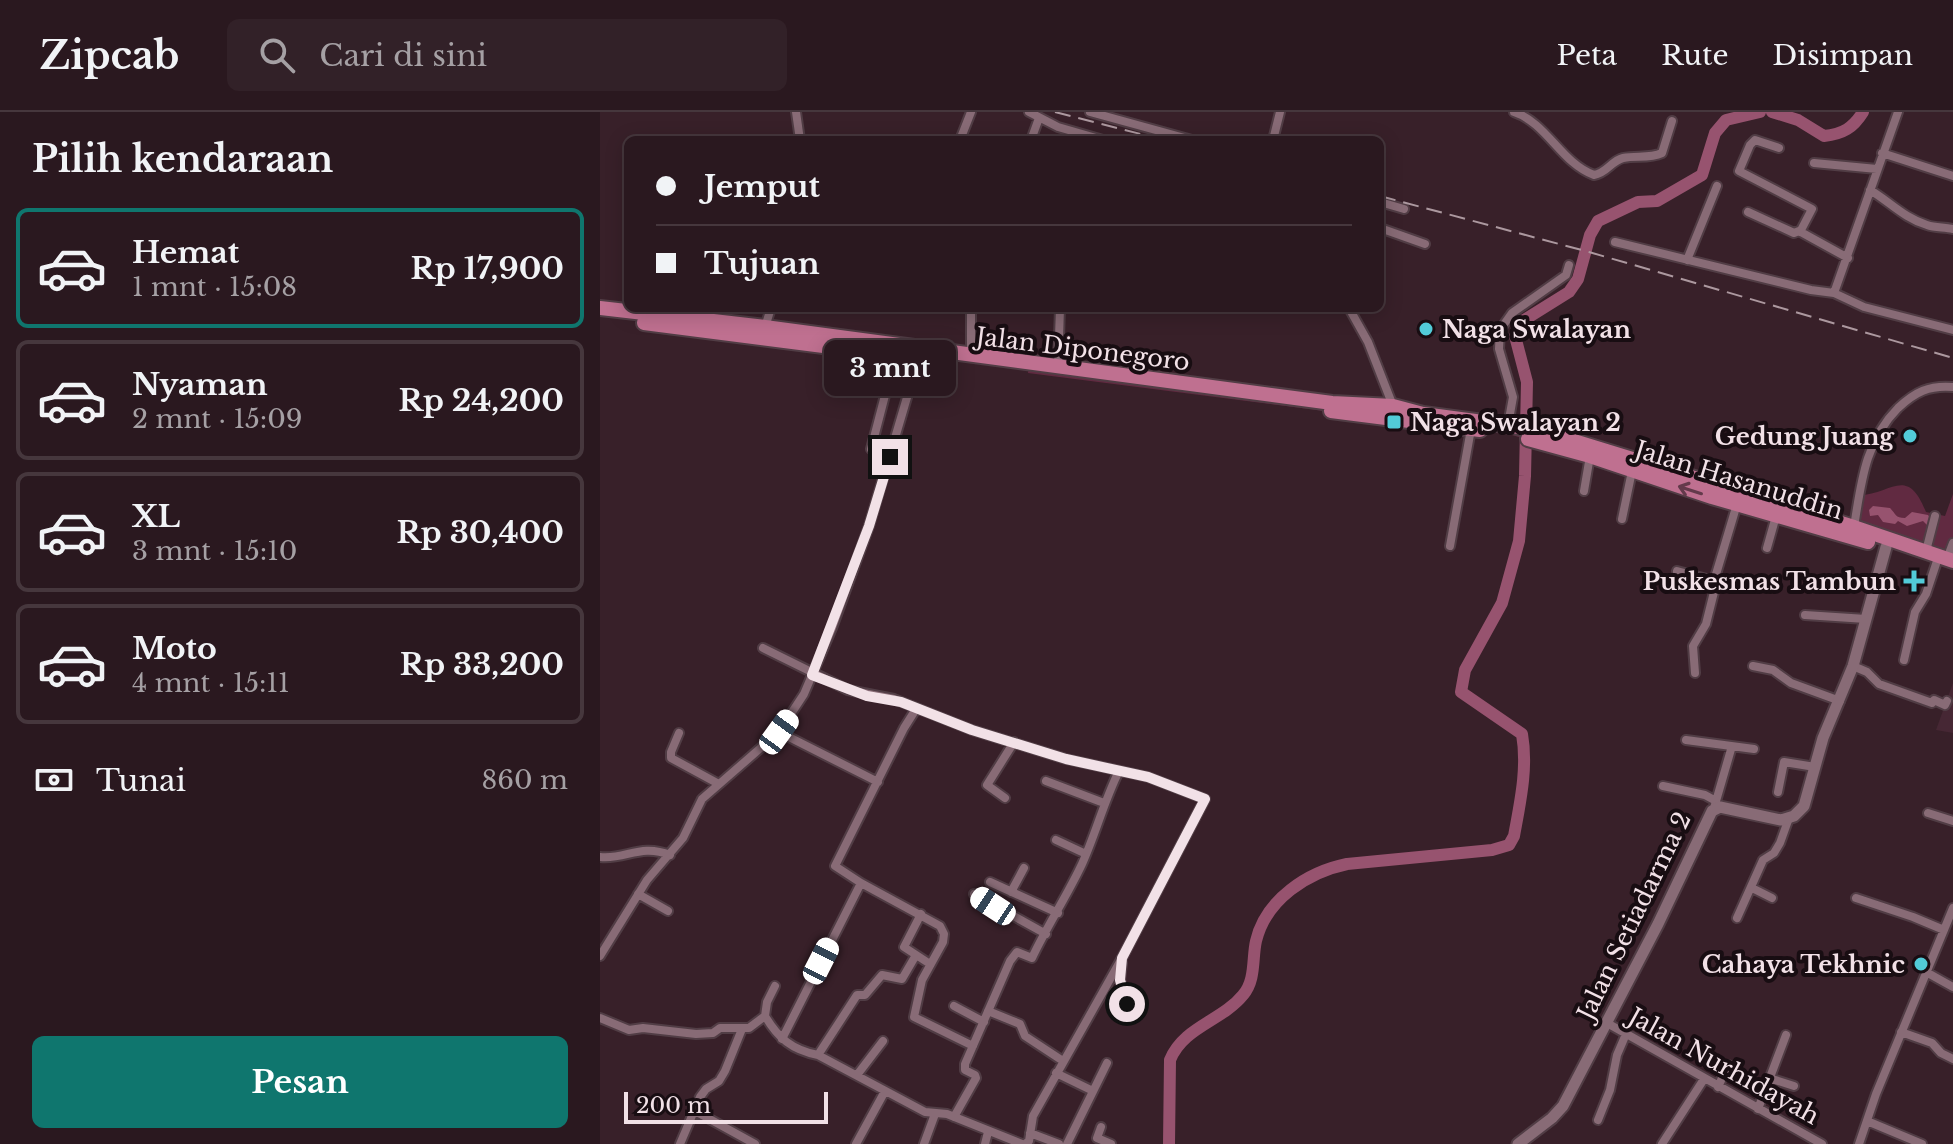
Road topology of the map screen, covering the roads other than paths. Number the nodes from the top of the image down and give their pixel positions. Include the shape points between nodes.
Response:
1 (796, 112) edge
2 (971, 112) edge
3 (1029, 112) edge
4 (1090, 112) edge
5 (1280, 112) edge
6 (1514, 112) edge
7 (1898, 112) edge
8 (1039, 118) junction
9 (1672, 121) dead end
10 (799, 136) edge
11 (962, 136) edge
12 (1032, 136) edge
13 (1088, 136) edge
14 (1177, 136) edge
15 (1274, 136) edge
16 (1779, 148) dead end
17 (1882, 153) junction
18 (1814, 163) dead end
19 (1877, 169) junction
20 (1953, 176) edge
21 (1717, 186) dead end
22 (1870, 190) junction
23 (1384, 203) edge
24 (1404, 209) dead end
25 (1748, 212) dead end
26 (1384, 229) edge
27 (1953, 229) edge
28 (1800, 232) junction
29 (1615, 242) dead end
30 (1425, 244) dead end
31 (1848, 258) junction
32 (1687, 260) junction
33 (1569, 265) dead end
34 (1834, 293) junction
35 (600, 308) edge
36 (624, 309) edge
37 (685, 312) edge
38 (770, 312) edge
39 (971, 312) edge
40 (1060, 312) edge
41 (1351, 312) edge
42 (600, 318) edge
43 (765, 327) junction
44 (1953, 330) edge
45 (889, 350) junction
46 (920, 354) junction
47 (971, 357) junction
48 (1058, 367) junction
49 (1953, 387) edge
50 (1392, 412) junction
51 (1471, 424) junction
52 (1511, 429) junction
53 (1546, 439) junction
54 (871, 449) dead end
55 (1590, 456) junction
56 (1632, 471) junction
57 (1584, 491) dead end
58 (1737, 504) junction
59 (1776, 516) junction
60 (1935, 516) dead end
61 (1622, 519) dead end
62 (1854, 527) junction
63 (1953, 543) edge
64 (1450, 546) dead end
65 (1886, 547) junction
66 (1767, 548) dead end
67 (1943, 560) edge
68 (1677, 571) dead end
69 (1714, 581) junction
70 (1805, 615) dead end
71 (1866, 619) junction
72 (763, 648) dead end
73 (1904, 660) dead end
74 (1753, 666) dead end
75 (1853, 666) junction
76 (1695, 673) dead end
77 (812, 675) junction
78 (1840, 701) junction
79 (1947, 701) dead end
80 (916, 709) junction
81 (779, 732) junction
82 (679, 733) dead end
83 (1686, 740) dead end
84 (1014, 742) junction
85 (1732, 746) junction
86 (1754, 749) dead end
87 (1815, 767) junction
88 (1119, 771) junction
89 (1046, 781) dead end
90 (878, 782) junction
91 (717, 783) junction
92 (1663, 786) dead end
93 (1778, 792) dead end
94 (1005, 798) dead end
95 (1104, 803) junction
96 (1715, 804) junction
97 (1928, 813) dead end
98 (1789, 818) junction
99 (1953, 821) edge
100 (1056, 840) dead end
101 (1086, 854) junction
102 (670, 855) junction
103 (600, 857) edge
104 (1024, 868) dead end
105 (990, 882) dead end
106 (861, 883) junction
107 (1752, 888) junction
108 (1011, 892) junction
109 (638, 894) junction
110 (974, 894) dead end
111 (1772, 898) dead end
112 (1856, 898) dead end
113 (1953, 908) edge
114 (668, 911) dead end
115 (1058, 913) junction
116 (921, 914) junction
117 (1737, 918) dead end
118 (1944, 930) junction
119 (1046, 934) junction
120 (602, 949) edge
121 (916, 955) junction
122 (1122, 958) junction
123 (930, 964) junction
124 (1926, 972) junction
125 (775, 986) dead end
126 (1953, 987) edge
127 (1127, 1004) dead end
128 (954, 1006) dead end
129 (988, 1011) junction
130 (765, 1016) junction
131 (600, 1018) edge
132 (984, 1022) junction
133 (1607, 1023) junction
134 (742, 1029) junction
135 (1901, 1032) junction
136 (1626, 1034) junction
137 (1786, 1035) dead end
138 (782, 1039) junction
139 (883, 1041) dead end
140 (973, 1046) junction
141 (818, 1055) junction
142 (1953, 1059) edge
143 (1063, 1061) junction
144 (1107, 1063) dead end
145 (1728, 1065) dead end
146 (1056, 1073) junction
147 (857, 1075) junction
148 (1769, 1078) junction
149 (1704, 1079) junction
150 (1794, 1086) dead end
151 (1718, 1087) junction
152 (885, 1091) junction
153 (1093, 1091) junction
154 (1758, 1109) junction
155 (695, 1111) junction
156 (935, 1114) junction
157 (954, 1117) junction
158 (1598, 1120) dead end
159 (1867, 1121) junction
160 (1101, 1127) dead end
161 (988, 1132) junction
162 (1030, 1133) junction
163 (680, 1144) edge
164 (755, 1144) edge
165 (856, 1144) edge
166 (924, 1144) edge
167 (985, 1144) edge
168 (1024, 1144) edge
169 (1059, 1144) edge
170 (1067, 1144) edge
171 (1111, 1144) edge
172 (1518, 1144) edge
173 (1662, 1144) edge
174 (1822, 1144) edge
175 (1859, 1144) edge
176 (1922, 1144) edge

1 - 10 street
2 - 11 street
3 - 8 street
4 - 14 street
5 - 15 street
6 - 9 street via 1528,117 1594,175 1619,159 1662,153
7 - 17 street
8 - 12 street
8 - 13 street
16 - 28 street via 1755,140 1739,171 1812,209
17 - 19 street
17 - 20 street
18 - 19 street
19 - 22 street
21 - 32 street
22 - 27 street via 1898,213
22 - 31 street
23 - 24 street
25 - 28 street
26 - 30 street
28 - 31 street
29 - 32 street
31 - 34 street
32 - 34 street
33 - 52 street via 1566,275 1512,313 1500,330 1499,349 1513,397
34 - 44 street via 1864,307
35 - 36 highway, Jalan Diponegoro
37 - 43 highway, Jalan Diponegoro
38 - 43 street
39 - 47 street
40 - 48 street
41 - 50 street via 1368,342
42 - 45 highway, Jalan Diponegoro
43 - 45 highway, Jalan Diponegoro
45 - 46 highway, Jalan Diponegoro
45 - 54 street via 889,380
46 - 47 highway, Jalan Diponegoro
46 - 50 highway, Jalan Diponegoro
46 - 77 street via 869,526
47 - 48 highway, Jalan Diponegoro
48 - 50 highway, Jalan Diponegoro
49 - 62 street via 1918,391 1887,419 1869,454
50 - 51 highway, Jalan Diponegoro
51 - 52 highway, Jalan Diponegoro
51 - 64 street
52 - 53 highway, Jalan Hasanuddin
53 - 55 highway, Jalan Hasanuddin
53 - 62 highway, Jalan Hasanuddin
55 - 56 highway, Jalan Hasanuddin
55 - 57 street
58 -> 56 highway, Jalan Hasanuddin
56 - 61 street
58 - 59 highway, Jalan Hasanuddin
58 - 69 street
59 - 65 highway, Jalan Hasanuddin
59 - 66 street
60 - 67 street
62 - 67 highway, Jalan Hasanuddin
63 - 67 street
65 - 67 highway, Jalan Hasanuddin
65 - 71 main road
67 - 73 street via 1915,612
68 - 69 street
69 - 76 street via 1706,624 1693,646
70 - 71 street
71 - 75 main road
72 - 77 street
74 - 78 street
75 - 78 main road
75 - 79 street via 1879,684 1932,703
77 - 80 street
77 - 81 street
78 - 87 main road
80 - 84 street
80 - 90 street
81 - 90 street
81 - 91 street
82 - 91 street via 671,758
83 - 85 street
84 - 88 street
84 - 94 street via 987,785
85 - 86 street
85 - 96 street
87 - 93 street via 1784,762
87 - 98 main road via 1804,806
88 - 95 street
88 - 122 street via 1205,799
89 - 95 street
90 - 106 street via 835,864
91 - 102 street
92 - 96 street via 1709,796
95 - 101 street
96 - 98 main road, Jalan Setiadarma 2 via 1768,819
96 - 133 main road, Jalan Setiadarma 2
97 - 99 street
98 - 107 street
100 - 101 street
101 - 115 street
102 - 103 street via 645,850
102 - 109 street
104 - 108 street
105 - 108 street
106 - 116 street
106 - 138 street
107 - 111 street
107 - 117 street
108 - 115 street
109 - 114 street
109 - 120 street
110 - 119 street
112 - 118 street
113 - 118 street
115 - 119 street
116 - 121 street via 904,946
116 - 123 street via 944,934
118 - 124 street
119 - 129 street via 1032,958 1015,953
121 - 123 street
121 - 141 street via 902,979 882,975 865,995 857,995
122 - 127 street via 1120,980
122 - 143 street
123 - 140 street via 915,1018
124 - 126 street
124 - 135 street
125 - 130 street
128 - 132 street
129 - 132 street
129 - 143 street via 1022,1025 1025,1036
130 - 134 street
130 - 138 street
131 - 134 street via 629,1030 696,1034
132 - 140 street
133 - 136 street, Jalan Nurhidayah
133 - 172 main road, Jalan Setiadarma 2 via 1559,1111
134 - 155 street via 719,1081 706,1089
135 - 142 street via 1932,1043
135 - 159 street
136 - 149 street, Jalan Nurhidayah
136 - 158 street
137 - 148 street
138 - 141 street
139 - 147 street
140 - 157 street via 965,1070 976,1078
141 - 147 street
143 - 146 street
144 - 153 street
145 - 151 street
146 - 153 street
146 - 162 street via 1033,1116
147 - 152 street
148 - 150 street
148 - 154 street
149 - 151 street, Jalan Nurhidayah
149 - 173 street
151 - 154 street, Jalan Nurhidayah
152 - 156 street
152 - 165 street
153 - 170 street
154 - 174 street, Jalan Nurhidayah
155 - 163 street
155 - 164 street
156 - 157 street
156 - 166 street
157 - 161 street
159 - 175 street
159 - 176 street
160 - 171 street via 1097,1138
161 - 167 street
161 - 168 street
162 - 168 street
162 - 169 street

